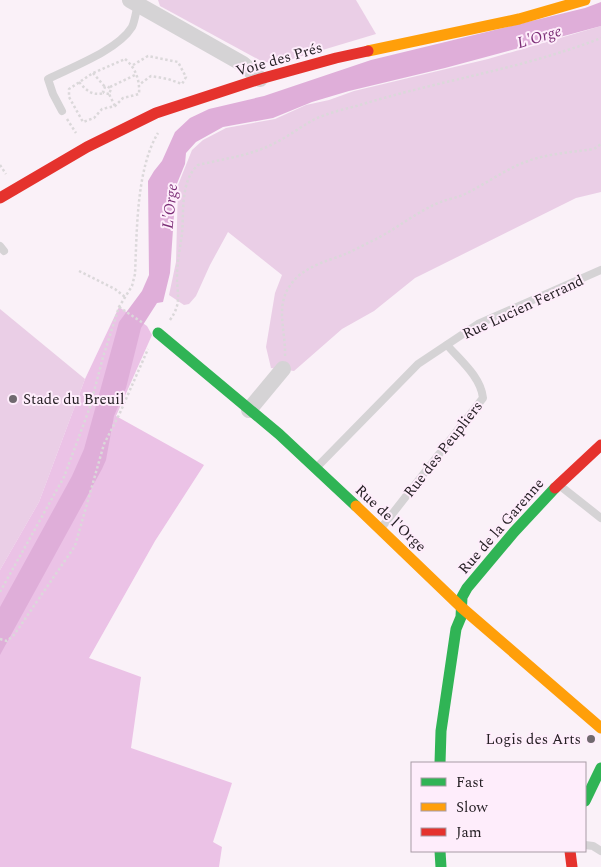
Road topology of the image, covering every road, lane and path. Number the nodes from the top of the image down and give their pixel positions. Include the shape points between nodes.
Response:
1 (585, 0) edge
2 (136, 1) edge
3 (545, 6) edge
4 (601, 38) edge
5 (133, 65) junction
6 (93, 73) junction
7 (136, 75) junction
8 (260, 79) junction
9 (79, 82) junction
10 (140, 84) junction
11 (105, 87) junction
12 (110, 87) junction
13 (104, 93) junction
14 (109, 94) junction
15 (115, 106) junction
16 (62, 111) joint
17 (162, 129) dead end
18 (601, 144) edge
19 (87, 147) junction
20 (0, 198) edge
21 (601, 270) edge
22 (79, 271) dead end
23 (125, 297) junction
24 (119, 307) junction
25 (158, 333) junction
26 (447, 345) junction
27 (283, 369) joint
28 (249, 410) junction
29 (601, 445) edge
30 (316, 468) junction
31 (558, 483) junction
32 (601, 518) edge
33 (380, 529) junction
34 (0, 592) edge
35 (461, 607) junction
36 (2, 639) edge
37 (601, 728) edge
38 (440, 762) edge
39 (601, 768) edge
40 (586, 799) edge
41 (586, 845) edge
42 (601, 851) edge
43 (440, 852) edge
44 (570, 852) edge
45 (441, 867) edge
46 (572, 867) edge

1 - 3 street, Voie des Prés
2 - 8 street via 243,64
2 - 16 lane via 132,26 120,41 48,79
3 - 8 street, Voie des Prés via 519,19 336,58
4 - 25 path via 518,66 362,104 315,119 270,145 225,161 198,165 190,175 184,195 177,277 179,300 174,314
5 - 6 path via 125,59
5 - 7 path
5 - 10 path via 148,56 178,62 186,77 182,84 151,76
6 - 9 path
6 - 11 path
7 - 10 path
7 - 12 path
8 - 19 street, Voie des Prés via 156,113
9 - 13 path via 88,92
9 - 15 path via 69,89 69,97 83,122 94,118 102,109
10 - 15 path via 139,94 123,98
11 - 12 path
11 - 13 path
12 - 14 path
13 - 14 path
14 - 15 path
16 - 19 path
17 - 23 path via 156,134 151,147 139,192 135,274
18 - 27 path via 594,149 534,159 515,166 465,194 438,203 348,253 312,267 293,281 283,300 282,327 286,339
19 - 20 street, Voie des Prés
21 - 26 lane, Rue Lucien Ferrand via 478,324
22 - 23 path
23 - 24 path
24 - 25 path
24 - 34 path via 90,407 64,478
25 - 28 street, Rue de l'Orge
25 - 36 path via 104,444 75,546 14,635 7,642
26 - 30 lane, Rue Lucien Ferrand via 418,364
26 - 33 lane, Rue des Peupliers via 478,382 483,398
27 - 28 street
28 - 30 street, Rue de l'Orge
29 - 31 street, Rue de la Garenne
30 - 33 street, Rue de l'Orge
31 - 32 lane
31 - 35 street, Rue de la Garenne via 467,588
33 - 35 street, Rue de l'Orge
35 - 37 street, Rue de l'Orge
35 - 38 street, Rue de la Garenne via 441,731
39 - 40 street
41 - 42 lane
43 - 45 street
44 - 46 street

